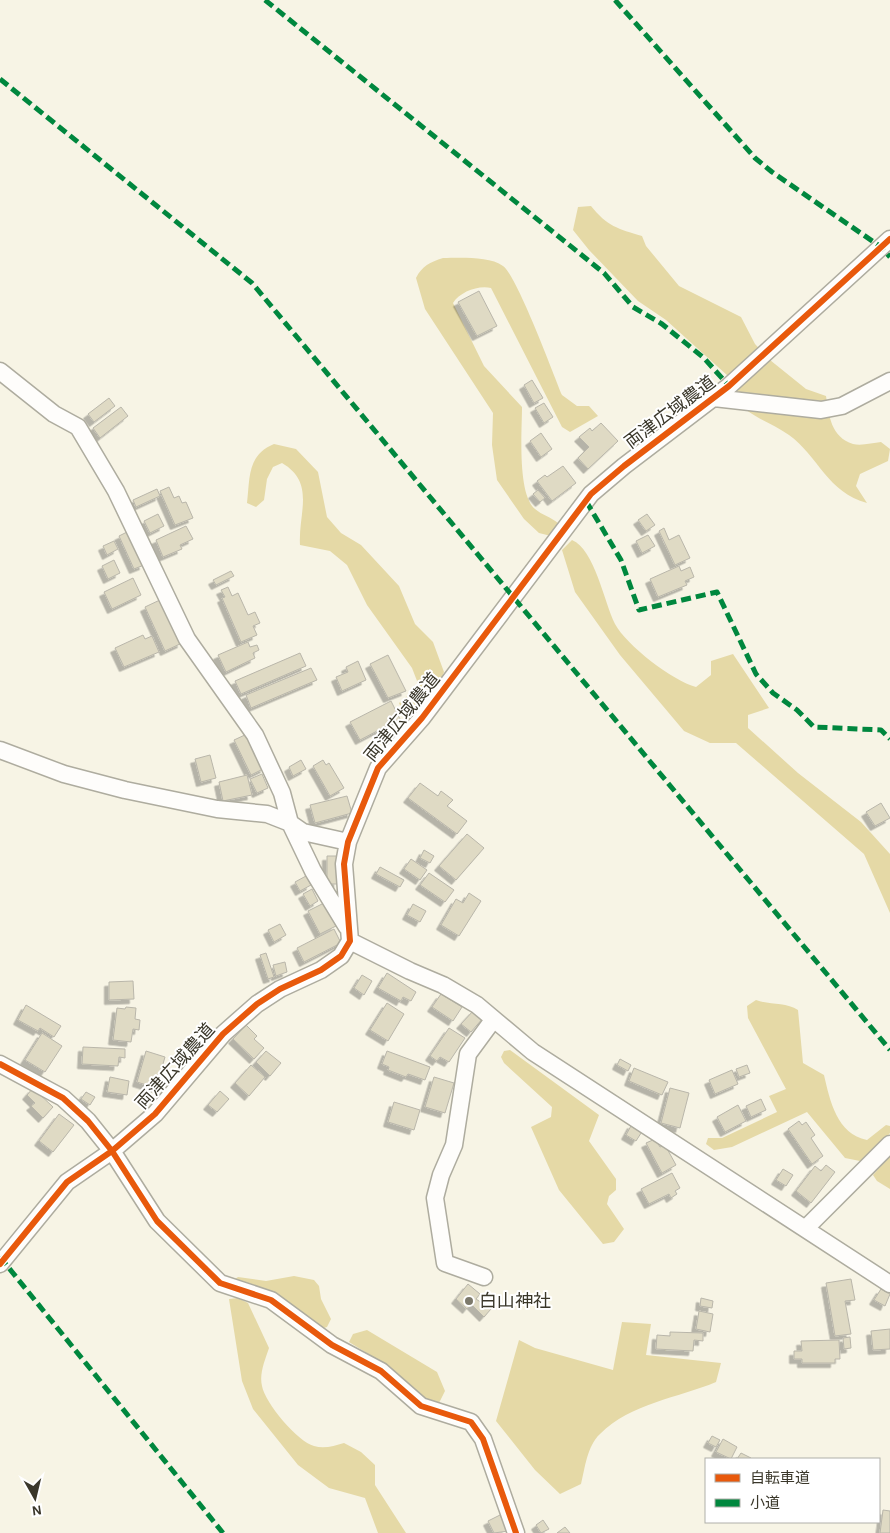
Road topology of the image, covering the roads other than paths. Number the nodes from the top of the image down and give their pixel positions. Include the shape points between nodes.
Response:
1 (890, 238) edge
2 (0, 371) edge
3 (890, 380) edge
4 (714, 398) junction
5 (0, 750) edge
6 (290, 823) junction
7 (348, 842) junction
8 (348, 934) junction
9 (493, 1020) junction
10 (0, 1064) edge
11 (890, 1144) edge
12 (112, 1151) junction
13 (806, 1228) junction
14 (0, 1264) edge
15 (484, 1277) dead end
16 (890, 1284) edge
17 (516, 1533) edge

1 - 4 street, 両津広域農道
2 - 6 street via 54,414 78,427 116,490 187,639 255,735 282,793
3 - 4 street via 842,406 821,410
4 - 7 street, 両津広域農道 via 591,494 422,718 378,768
5 - 6 street via 64,774 124,790 216,809 268,814
6 - 7 street via 303,832
6 - 8 street via 320,887
7 - 8 street, 両津広域農道 via 344,864
8 - 9 street via 410,971 477,1005
8 - 12 street, 両津広域農道 via 341,956 322,970 280,989 257,1004 223,1034 155,1114
9 - 13 street via 533,1052
9 - 15 street via 468,1054 454,1145 435,1198 445,1263
10 - 12 street via 63,1098 88,1121
11 - 13 street
12 - 14 street, 両津広域農道 via 67,1182
12 - 17 street via 158,1221 220,1282 271,1300 332,1345 381,1371 421,1406 470,1422 483,1439
13 - 16 street

